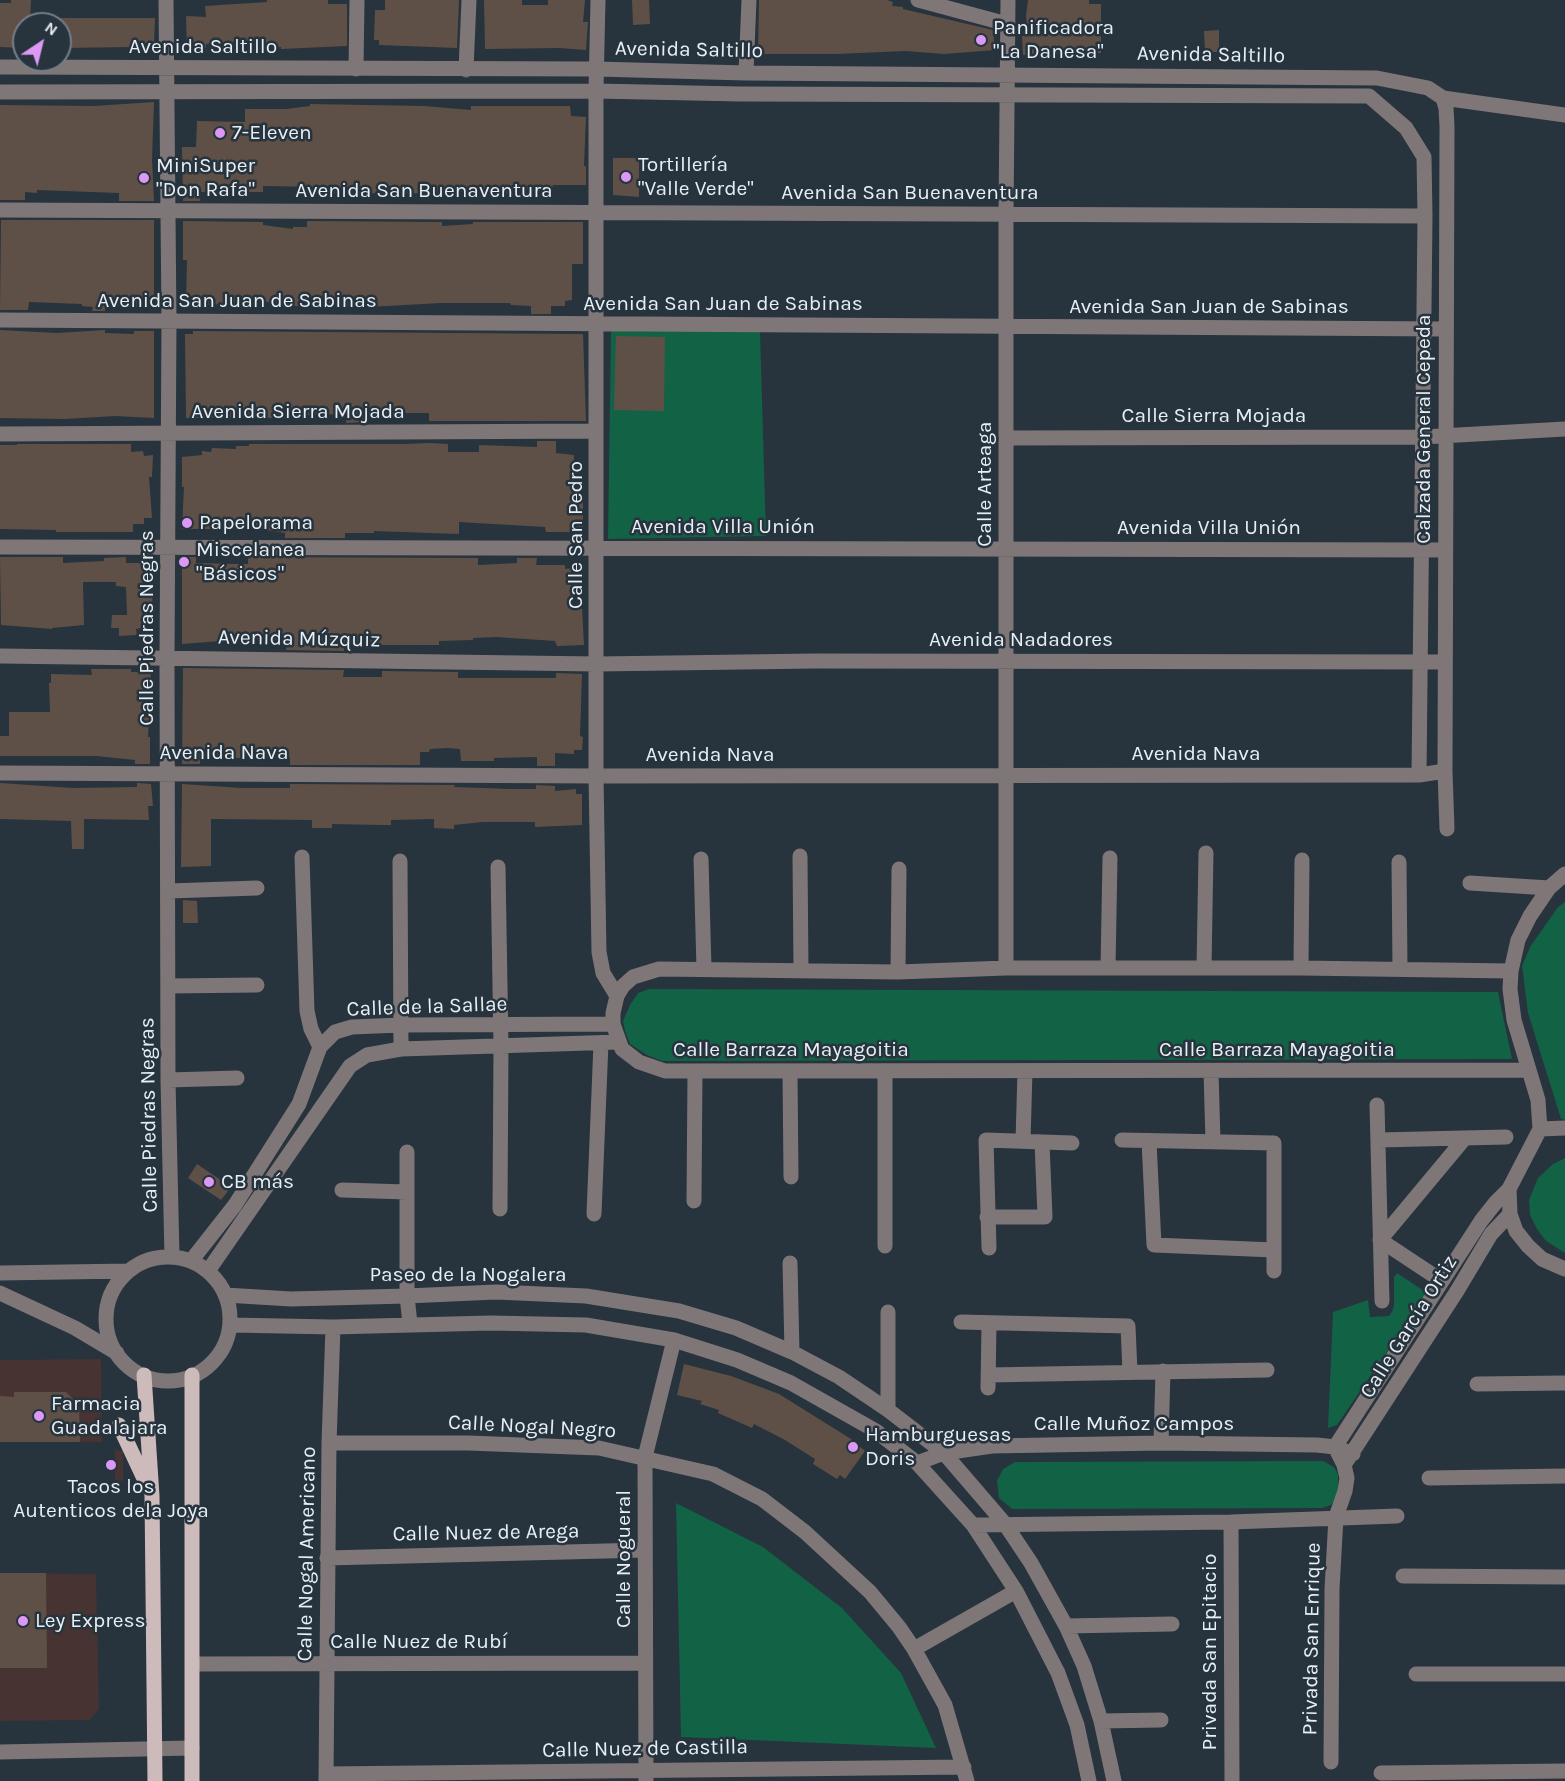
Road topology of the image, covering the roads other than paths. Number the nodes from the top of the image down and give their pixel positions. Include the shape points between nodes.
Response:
1 (166, 0) edge
2 (357, 0) edge
3 (469, 0) edge
4 (598, 0) edge
5 (749, 0) edge
6 (918, 0) edge
7 (1008, 0) edge
8 (1007, 24) junction
9 (0, 67) edge
10 (166, 68) junction
11 (356, 69) junction
12 (596, 69) junction
13 (466, 70) junction
14 (746, 73) junction
15 (1006, 74) junction
16 (1377, 78) junction
17 (596, 91) junction
18 (0, 92) edge
19 (167, 92) junction
20 (1006, 94) junction
21 (1369, 96) junction
22 (1443, 98) junction
23 (1565, 115) edge
24 (1424, 157) junction
25 (1446, 158) junction
26 (0, 210) edge
27 (168, 210) junction
28 (596, 212) junction
29 (1006, 214) junction
30 (1425, 216) junction
31 (0, 320) edge
32 (169, 321) junction
33 (596, 324) junction
34 (1006, 327) junction
35 (1423, 329) junction
36 (1445, 329) junction
37 (1565, 429) edge
38 (597, 431) junction
39 (0, 434) edge
40 (169, 434) junction
41 (1445, 436) junction
42 (1423, 437) junction
43 (1006, 438) junction
44 (0, 547) edge
45 (596, 547) junction
46 (168, 548) junction
47 (1006, 549) junction
48 (1421, 550) junction
49 (1445, 550) junction
50 (0, 656) edge
51 (167, 658) junction
52 (1006, 661) junction
53 (1420, 662) junction
54 (1445, 662) junction
55 (597, 664) junction
56 (1445, 771) junction
57 (0, 772) edge
58 (168, 773) junction
59 (1006, 775) junction
60 (1419, 775) junction
61 (596, 776) junction
62 (1447, 829) dead end
63 (1206, 853) dead end
64 (800, 856) dead end
65 (302, 857) dead end
66 (1110, 858) dead end
67 (701, 859) dead end
68 (1302, 860) dead end
69 (400, 861) dead end
70 (1400, 862) dead end
71 (498, 867) dead end
72 (899, 869) dead end
73 (1565, 874) edge
74 (1470, 883) dead end
75 (256, 888) dead end
76 (1549, 888) junction
77 (169, 891) junction
78 (1006, 968) junction
79 (1204, 968) junction
80 (1301, 968) junction
81 (704, 969) junction
82 (1108, 969) junction
83 (1400, 969) junction
84 (801, 970) junction
85 (1511, 971) junction
86 (898, 972) junction
87 (257, 985) dead end
88 (169, 986) junction
89 (616, 996) junction
90 (501, 1024) junction
91 (613, 1024) junction
92 (401, 1025) junction
93 (619, 1042) junction
94 (601, 1043) junction
95 (501, 1046) junction
96 (320, 1047) junction
97 (401, 1049) junction
98 (1528, 1070) junction
99 (885, 1071) junction
100 (1025, 1071) junction
101 (1211, 1071) junction
102 (695, 1072) junction
103 (790, 1072) junction
104 (237, 1078) dead end
105 (168, 1080) junction
106 (299, 1104) junction
107 (1377, 1105) dead end
108 (315, 1115) junction
109 (1565, 1128) edge
110 (1540, 1129) junction
111 (1506, 1137) dead end
112 (1466, 1138) junction
113 (1122, 1140) dead end
114 (1378, 1140) junction
115 (1023, 1141) junction
116 (1149, 1141) junction
117 (1042, 1142) junction
118 (1213, 1142) junction
119 (1072, 1143) dead end
120 (407, 1152) dead end
121 (791, 1177) dead end
122 (1509, 1189) junction
123 (342, 1190) dead end
124 (407, 1192) junction
125 (694, 1201) dead end
126 (500, 1209) dead end
127 (594, 1214) dead end
128 (1510, 1214) junction
129 (987, 1217) junction
130 (1380, 1240) junction
131 (885, 1246) dead end
132 (989, 1248) dead end
133 (1274, 1250) junction
134 (172, 1257) junction
135 (191, 1261) junction
136 (789, 1263) dead end
137 (1565, 1269) edge
138 (128, 1271) junction
139 (208, 1271) junction
140 (1274, 1271) dead end
141 (0, 1273) edge
142 (1442, 1281) junction
143 (0, 1293) edge
144 (225, 1295) junction
145 (407, 1296) junction
146 (1382, 1301) dead end
147 (888, 1312) dead end
148 (961, 1322) dead end
149 (411, 1324) junction
150 (989, 1324) junction
151 (230, 1325) junction
152 (333, 1328) junction
153 (674, 1340) junction
154 (792, 1352) junction
155 (117, 1353) junction
156 (1267, 1370) dead end
157 (1163, 1371) junction
158 (1130, 1372) junction
159 (144, 1375) junction
160 (192, 1376) junction
161 (1565, 1383) edge
162 (1477, 1384) dead end
163 (888, 1410) junction
164 (119, 1425) dead end
165 (329, 1443) junction
166 (1161, 1443) junction
167 (1335, 1447) junction
168 (944, 1453) junction
169 (645, 1457) junction
170 (1349, 1460) junction
171 (917, 1463) junction
172 (1565, 1476) edge
173 (1429, 1478) dead end
174 (152, 1496) junction
175 (1397, 1516) dead end
176 (1336, 1517) junction
177 (1231, 1522) junction
178 (1005, 1524) junction
179 (973, 1525) junction
180 (645, 1550) junction
181 (327, 1558) junction
182 (1403, 1576) dead end
183 (1565, 1578) edge
184 (1016, 1591) junction
185 (1172, 1624) dead end
186 (1066, 1626) junction
187 (914, 1649) junction
188 (327, 1663) junction
189 (645, 1663) junction
190 (193, 1664) junction
191 (1416, 1674) dead end
192 (1565, 1674) edge
193 (1161, 1720) dead end
194 (1101, 1721) junction
195 (155, 1748) junction
196 (192, 1748) junction
197 (0, 1752) edge
198 (1331, 1762) dead end
199 (1565, 1771) edge
200 (1381, 1773) dead end
201 (966, 1774) edge
202 (646, 1775) edge
203 (326, 1777) edge
204 (155, 1781) edge
205 (192, 1781) edge
206 (1089, 1781) edge
207 (1114, 1781) edge
208 (1232, 1781) edge

1 - 10 street, Calle Piedras Negras
2 - 11 street
3 - 13 street
4 - 12 street, Calle San Pedro
5 - 14 street
6 - 8 street
7 - 8 street, Calle Arteaga
8 - 15 street, Calle Arteaga
9 - 10 street, Avenida Saltillo
10 - 11 street, Avenida Saltillo
10 - 19 street, Calle Piedras Negras
11 - 13 street, Avenida Saltillo
12 - 13 street, Avenida Saltillo
12 - 14 street, Avenida Saltillo
12 - 17 street, Calle San Pedro
14 - 15 street, Avenida Saltillo
15 - 16 street, Avenida Saltillo
15 - 20 street, Calle Arteaga
16 - 21 street
16 - 22 street via 1428,88
17 - 19 street, Avenida Saltillo
17 - 20 street, Avenida Saltillo
17 - 28 street, Calle San Pedro
18 - 19 street, Avenida Saltillo
19 - 27 street, Calle Piedras Negras
20 - 21 street, Avenida Saltillo
20 - 29 street, Calle Arteaga
21 - 24 street via 1407,129
22 - 23 street
22 - 25 street, Calzada General Cepeda
24 - 25 street
24 - 30 street, Calzada General Cepeda
25 - 36 street, Calzada General Cepeda
26 - 27 street, Avenida San Buenaventura
27 - 28 street, Avenida San Buenaventura
27 - 32 street, Calle Piedras Negras
28 - 29 street, Avenida San Buenaventura
28 - 33 street, Calle San Pedro
29 - 30 street, Avenida San Buenaventura
29 - 34 street, Calle Arteaga
30 - 35 street, Calzada General Cepeda
31 - 32 street, Avenida San Juan de Sabinas
32 - 33 street, Avenida San Juan de Sabinas
32 - 40 street, Calle Piedras Negras
33 - 34 street, Avenida San Juan de Sabinas
33 - 38 street, Calle San Pedro
34 - 35 street, Avenida San Juan de Sabinas
34 - 43 street, Calle Arteaga
35 - 36 street, Avenida San Juan de Sabinas
35 - 42 street, Calzada General Cepeda
36 - 41 street, Calzada General Cepeda
37 - 41 street
38 - 40 street, Avenida Sierra Mojada
38 - 45 street, Calle San Pedro
39 - 40 street, Avenida Sierra Mojada
40 - 46 street, Calle Piedras Negras
41 - 42 street, Calle Sierra Mojada
41 - 49 street, Calzada General Cepeda
42 - 43 street, Calle Sierra Mojada
42 - 48 street, Calzada General Cepeda
43 - 47 street, Calle Arteaga
44 - 46 street, Avenida Villa Unión
45 - 46 street, Avenida Villa Unión
45 - 47 street, Avenida Villa Unión
45 - 55 street, Calle San Pedro
46 - 51 street, Calle Piedras Negras
47 - 48 street, Avenida Villa Unión
47 - 52 street, Calle Arteaga
48 - 49 street, Avenida Villa Unión
48 - 53 street, Calzada General Cepeda
49 - 54 street, Calzada General Cepeda
50 - 51 street, Avenida Múzquiz
51 - 55 street, Avenida Múzquiz
51 - 58 street, Calle Piedras Negras
52 - 53 street, Avenida Nadadores
52 - 55 street, Avenida Nadadores
52 - 59 street, Calle Arteaga
53 - 54 street, Avenida Nadadores
53 - 60 street, Calzada General Cepeda
54 - 56 street, Calzada General Cepeda
55 - 61 street, Calle San Pedro
56 - 60 street, Avenida Nava
56 - 62 street, Calzada General Cepeda
57 - 58 street, Avenida Nava
58 - 61 street, Avenida Nava
58 - 77 street, Calle Piedras Negras
59 - 60 street, Avenida Nava
59 - 61 street, Avenida Nava
59 - 78 street, Calle Arteaga
61 - 89 street, Calle San Pedro via 599,952 603,973
63 - 79 street
64 - 84 street
65 - 96 street via 307,1011
66 - 82 street
67 - 81 street
68 - 80 street
69 - 92 street
70 - 83 street
71 - 90 street
72 - 86 street
73 - 76 street
74 - 76 street
75 - 77 street
76 - 85 street via 1518,940
77 - 88 street, Calle Piedras Negras
78 - 82 street
78 - 86 street
79 - 80 street
79 - 82 street
80 - 83 street
81 - 84 street
81 - 89 street via 659,969 633,977
83 - 85 street
84 - 86 street
85 - 98 street via 1515,1020
87 - 88 street
88 - 105 street, Calle Piedras Negras
89 - 91 street, Calle Barraza Mayagoitia
90 - 91 street, Calle de la Sallae
90 - 92 street, Calle de la Sallae
90 - 95 street
91 - 93 street, Calle Barraza Mayagoitia
92 - 96 street, Calle de la Sallae via 352,1027 335,1032
92 - 97 street
93 - 94 street, Calle de la Sallae
93 - 102 street, Calle Barraza Mayagoitia via 639,1062 665,1071
94 - 95 street, Calle de la Sallae
94 - 127 street
95 - 97 street, Calle de la Sallae
95 - 126 street
96 - 106 street
97 - 108 street, Calle de la Sallae via 367,1054 350,1066
98 - 101 street, Calle Barraza Mayagoitia
98 - 110 street via 1538,1100
99 - 100 street, Calle Barraza Mayagoitia
99 - 103 street, Calle Barraza Mayagoitia
99 - 131 street
100 - 101 street, Calle Barraza Mayagoitia
100 - 115 street
101 - 118 street
102 - 103 street, Calle Barraza Mayagoitia
102 - 125 street
103 - 121 street
104 - 105 street
105 - 134 street, Calle Piedras Negras
106 - 108 street
106 - 135 street via 235,1205
107 - 114 street
108 - 139 street, Calle de la Sallae
109 - 110 street
110 - 122 street
111 - 112 street
112 - 114 street
112 - 130 street
113 - 116 street
114 - 130 street
115 - 117 street
115 - 129 street via 986,1140
116 - 118 street
116 - 133 street via 1154,1245
117 - 119 street
117 - 129 street via 1045,1217
118 - 133 street via 1274,1143
120 - 124 street
122 - 128 street
122 - 142 street, Calle García Ortiz via 1481,1221
123 - 124 street
124 - 145 street
128 - 137 street via 1527,1246 1542,1259
128 - 170 street, Calle García Ortiz via 1491,1234
129 - 132 street
130 - 142 street, Calle García Ortiz
130 - 146 street
133 - 140 street
134 - 135 street
134 - 138 street via 156,1258
135 - 139 street
136 - 154 street
138 - 141 street
138 - 155 street via 116,1284 106,1319
139 - 144 street
142 - 167 street, Calle García Ortiz
143 - 155 street via 75,1328
144 - 145 street, Paseo de la Nogalera via 291,1299
144 - 151 street
145 - 149 street
145 - 154 street, Paseo de la Nogalera via 496,1292 586,1296 679,1311 736,1328
147 - 163 street
148 - 150 street
149 - 152 street
149 - 153 street via 586,1324
150 - 158 street via 1128,1326
150 - 158 street via 988,1381
151 - 152 street
151 - 160 street via 222,1350
152 - 165 street, Calle Nogal Americano
153 - 169 street, Calle Nogueral
153 - 171 street via 791,1383 876,1431
154 - 163 street, Paseo de la Nogalera
155 - 159 street
156 - 157 street
157 - 158 street
157 - 166 street
159 - 160 street via 168,1380
159 - 174 main road
160 - 190 main road
161 - 162 street
163 - 168 street, Paseo de la Nogalera
164 - 174 main road
165 - 169 street, Calle Nogal Negro via 599,1448
165 - 181 street, Calle Nogal Americano
166 - 167 street, Calle Muñoz Campos
166 - 168 street, Calle Muñoz Campos via 992,1446
167 - 170 street, Calle Muñoz Campos
168 - 171 street, Calle Muñoz Campos
168 - 178 street, Paseo de la Nogalera
169 - 180 street, Calle Nogueral
169 - 187 street, Calle Nogal Negro via 713,1474 762,1499 805,1532 870,1592
170 - 176 street via 1346,1491
171 - 179 street
172 - 173 street
174 - 195 main road
175 - 176 street
176 - 177 street
176 - 198 street, Privada San Enrique
177 - 178 street
177 - 208 street, Privada San Epitacio
178 - 179 street
178 - 186 street, Paseo de la Nogalera
179 - 184 street
180 - 181 street, Calle Nuez de Arega
180 - 189 street, Calle Nogueral
181 - 188 street, Calle Nogal Americano
182 - 183 street
184 - 187 street
184 - 206 street via 1058,1673 1077,1725
185 - 186 street
186 - 194 street, Paseo de la Nogalera via 1084,1666
187 - 201 street, Calle Nogal Negro via 945,1705
188 - 189 street, Calle Nuez de Rubí
188 - 190 street, Calle Nuez de Rubí
188 - 203 street, Calle Nogal Americano
189 - 202 street, Calle Nogueral
190 - 196 main road
191 - 192 street
193 - 194 street
194 - 207 street, Paseo de la Nogalera
195 - 196 street
195 - 197 street
195 - 204 main road
196 - 205 main road
199 - 200 street
201 - 202 street, Calle Nuez de Castilla
202 - 203 street, Calle Nuez de Castilla

